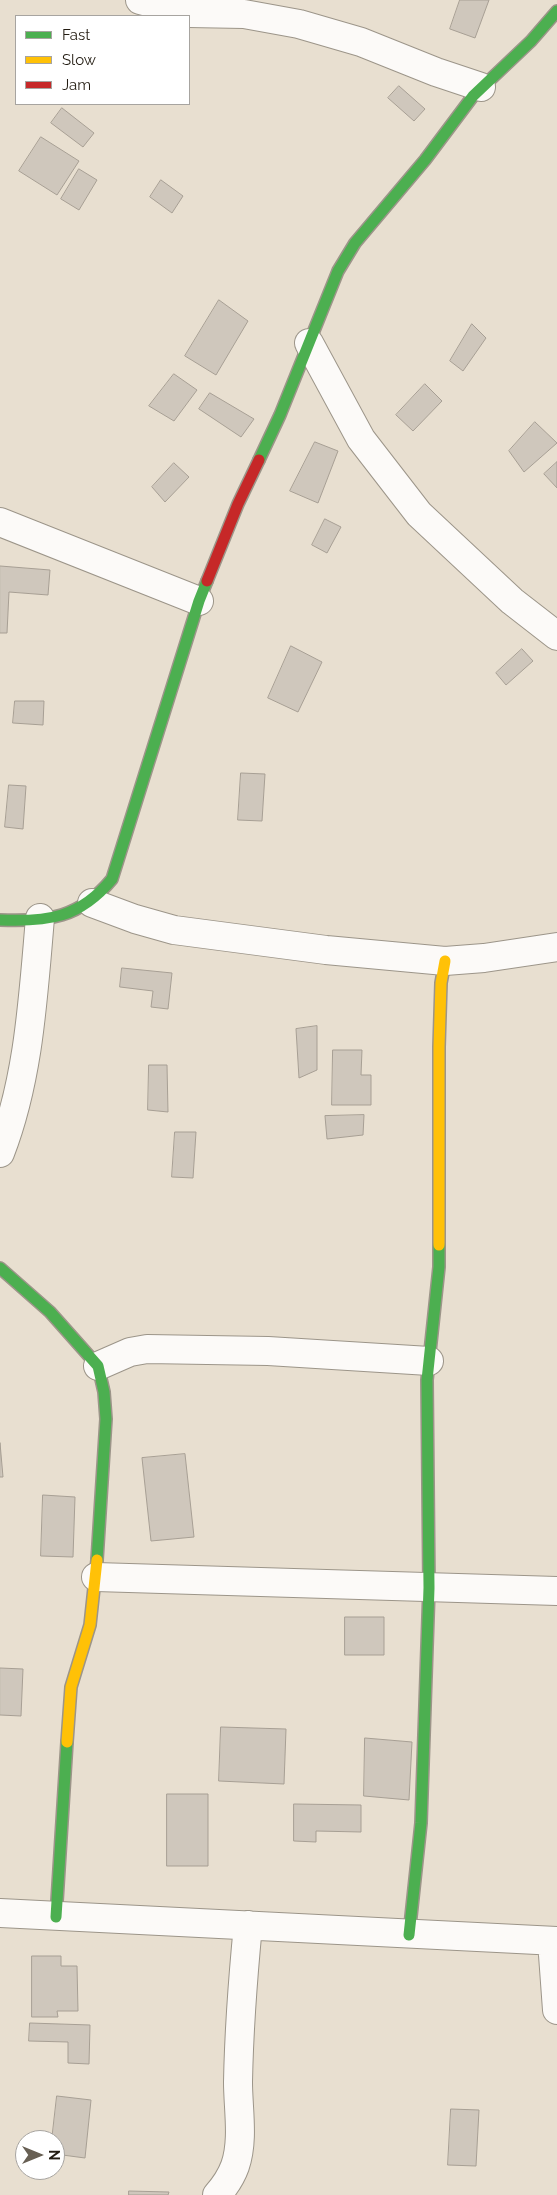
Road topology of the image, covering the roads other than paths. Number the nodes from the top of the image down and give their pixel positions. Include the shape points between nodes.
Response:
1 (140, 0) edge
2 (557, 11) edge
3 (481, 87) junction
4 (309, 344) junction
5 (0, 522) edge
6 (199, 601) junction
7 (557, 636) edge
8 (92, 902) junction
9 (40, 918) junction
10 (0, 920) edge
11 (557, 947) edge
12 (445, 961) junction
13 (0, 1153) edge
14 (0, 1268) edge
15 (429, 1361) junction
16 (98, 1366) junction
17 (96, 1577) junction
18 (429, 1588) junction
19 (557, 1592) edge
20 (0, 1913) edge
21 (56, 1917) junction
22 (248, 1925) junction
23 (409, 1935) junction
24 (554, 1941) edge
25 (557, 2010) edge
26 (217, 2195) edge

1 - 3 street via 190,13 244,14 299,24 361,42
2 - 3 street via 524,50
3 - 4 street via 417,170 374,216 349,249
4 - 6 street
4 - 7 street via 361,439 419,514 512,601
5 - 6 street
6 - 8 street via 112,879
8 - 9 street via 76,912
8 - 12 street via 174,930 326,950
9 - 10 street
9 - 13 street via 30,1033 22,1079
11 - 12 street
12 - 15 street via 439,1047 439,1267
14 - 16 street via 50,1312
15 - 16 street via 146,1349 130,1352
15 - 18 street
16 - 17 street via 106,1419
17 - 18 street
17 - 21 street via 90,1625 71,1687
18 - 19 street
18 - 23 street via 421,1823
20 - 21 street
21 - 22 street
22 - 23 street
22 - 26 street via 241,2002 239,2144 236,2165
23 - 24 street
24 - 25 street

